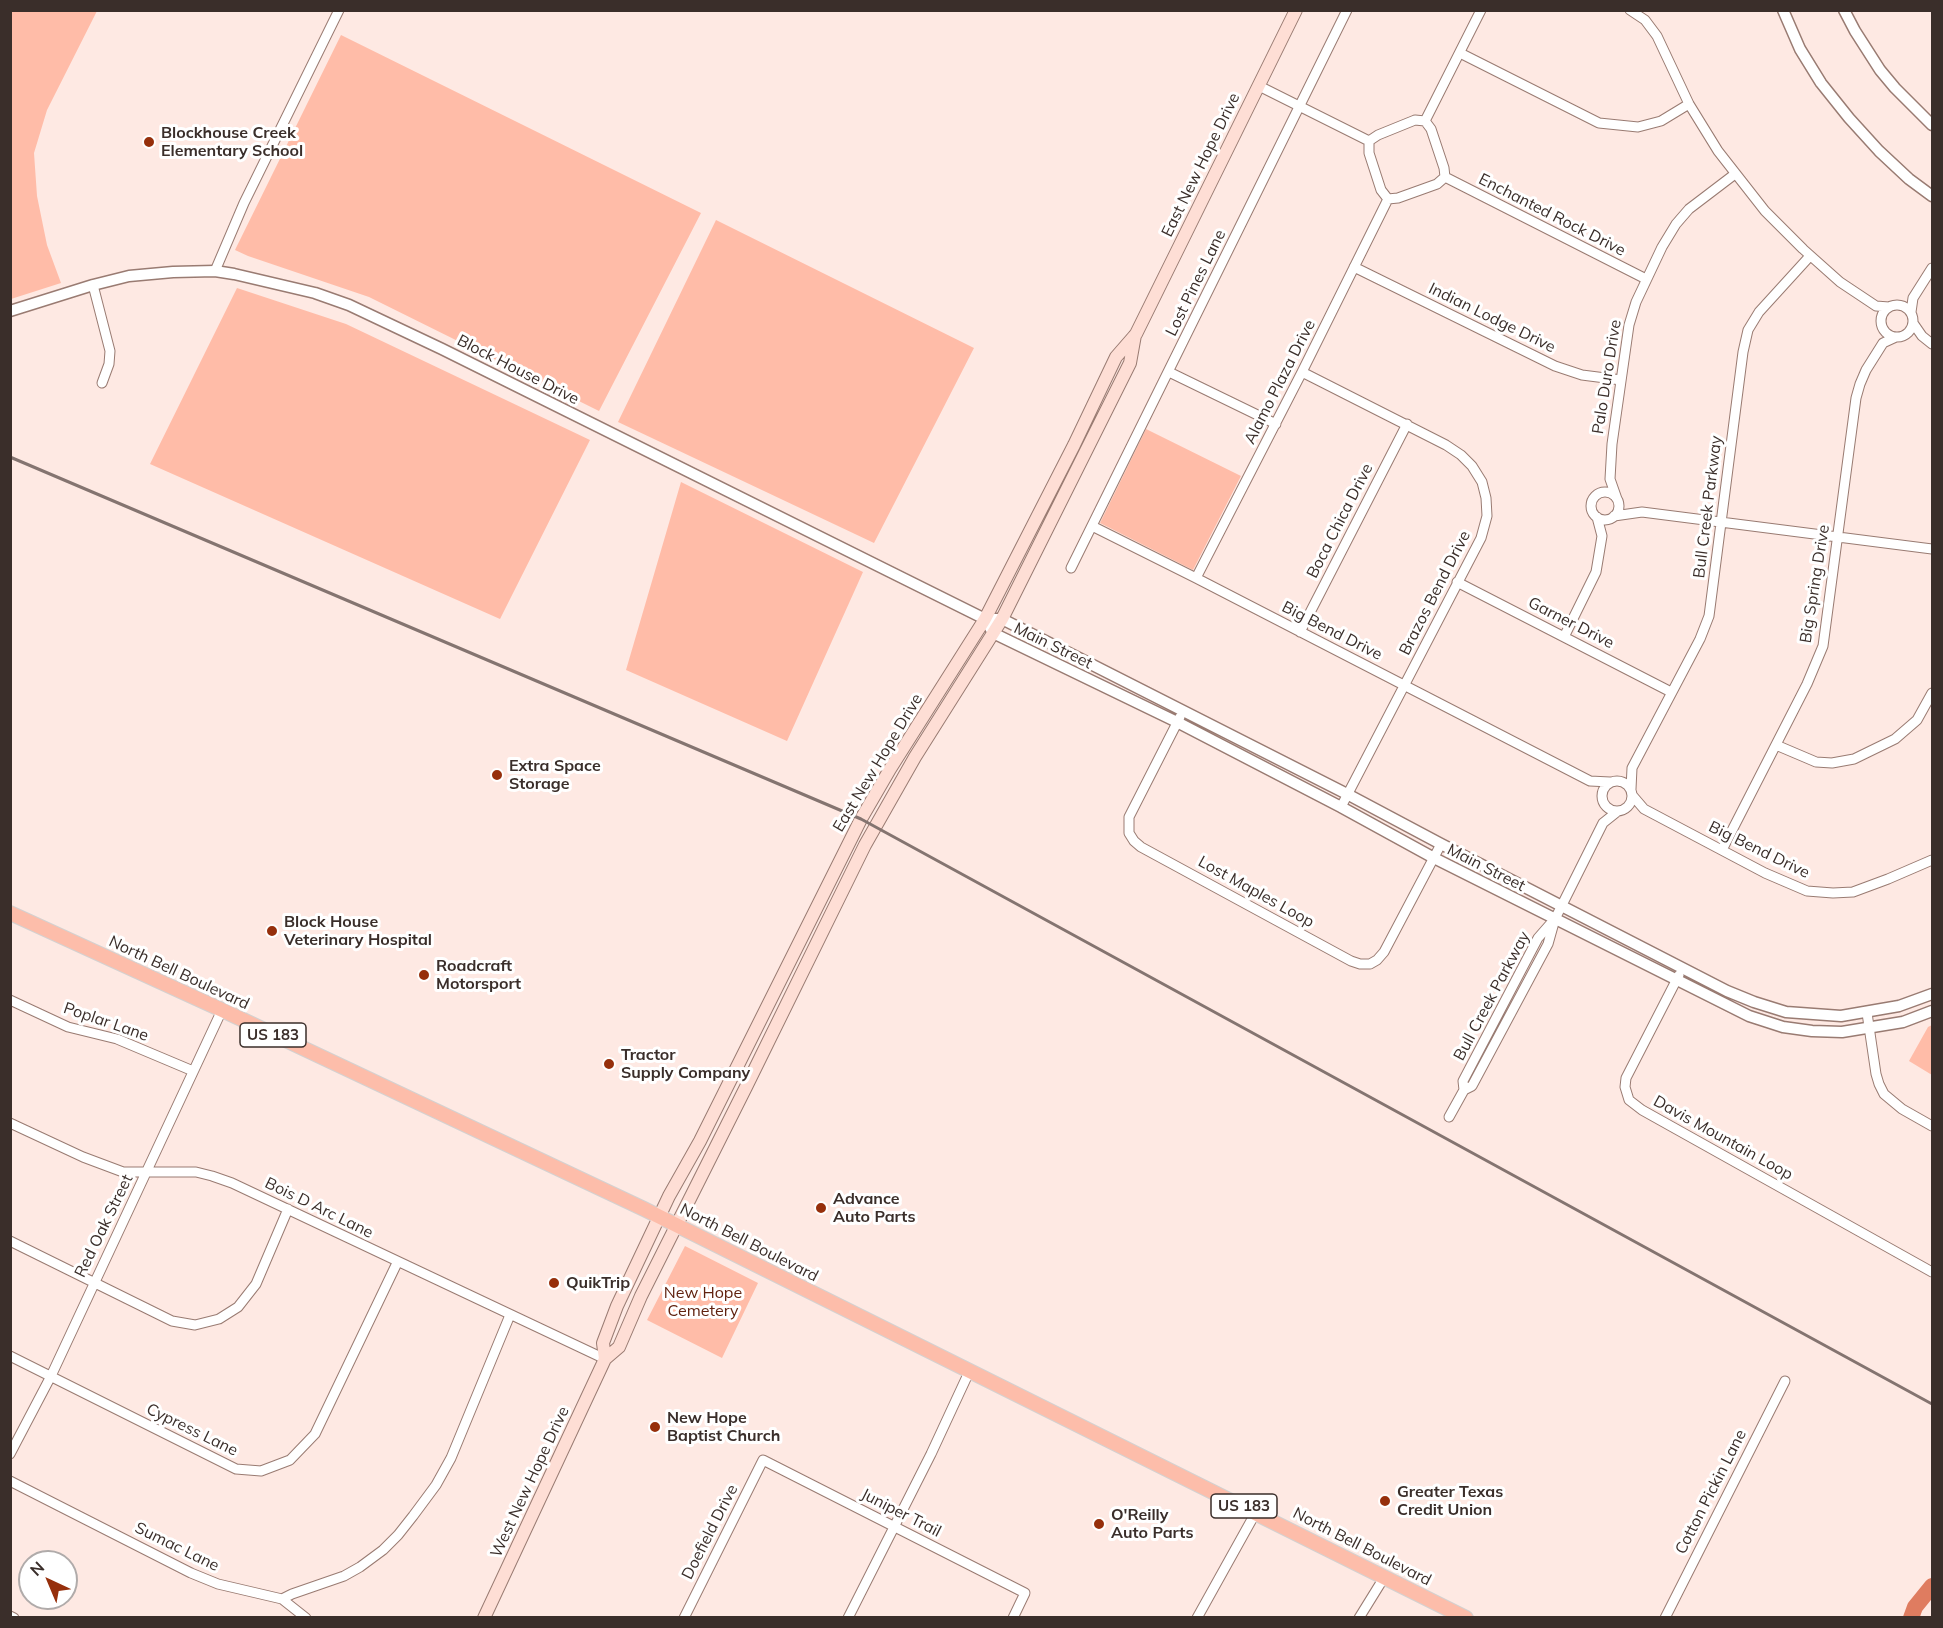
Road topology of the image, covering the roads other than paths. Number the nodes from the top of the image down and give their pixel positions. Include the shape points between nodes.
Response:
1 (339, 10) edge
2 (1296, 10) edge
3 (1347, 10) edge
4 (1481, 10) edge
5 (1630, 10) edge
6 (1783, 10) edge
7 (1844, 10) edge
8 (1460, 53) junction
9 (1259, 86) junction
10 (1689, 104) junction
11 (1299, 107) junction
12 (1425, 121) junction
13 (1932, 125) edge
14 (1369, 141) junction
15 (1735, 174) junction
16 (1445, 177) junction
17 (1932, 196) edge
18 (1388, 199) junction
19 (1810, 256) junction
20 (1354, 267) junction
21 (1932, 268) edge
22 (215, 271) junction
23 (1646, 279) junction
24 (93, 285) junction
25 (1913, 298) junction
26 (1899, 305) junction
27 (1876, 306) junction
28 (1889, 307) junction
29 (10, 311) edge
30 (1911, 312) junction
31 (1881, 323) junction
32 (1913, 323) junction
33 (1136, 334) junction
34 (1922, 336) junction
35 (1900, 337) junction
36 (1883, 343) junction
37 (1932, 344) edge
38 (1169, 372) junction
39 (1302, 372) junction
40 (1621, 380) junction
41 (102, 383) dead end
42 (1276, 424) junction
43 (1407, 424) junction
44 (1610, 479) junction
45 (1597, 495) junction
46 (1618, 501) junction
47 (1642, 512) junction
48 (1597, 517) junction
49 (1613, 517) junction
50 (1722, 523) junction
51 (1092, 526) junction
52 (1602, 536) junction
53 (1838, 537) junction
54 (1932, 549) edge
55 (1071, 568) dead end
56 (1196, 578) junction
57 (1457, 582) junction
58 (985, 619) junction
59 (1002, 619) junction
60 (1300, 632) junction
61 (993, 633) junction
62 (1564, 637) junction
63 (1404, 686) junction
64 (1671, 692) junction
65 (1932, 693) edge
66 (1184, 710) junction
67 (1177, 722) junction
68 (1776, 745) junction
69 (1632, 768) junction
70 (1590, 781) junction
71 (1612, 781) junction
72 (1632, 792) junction
73 (1347, 794) junction
74 (1602, 800) junction
75 (1341, 807) junction
76 (1644, 809) junction
77 (1621, 810) junction
78 (1603, 823) junction
79 (1441, 844) junction
80 (1722, 850) junction
81 (1434, 858) junction
82 (1932, 860) edge
83 (1562, 906) junction
84 (10, 913) edge
85 (1555, 920) junction
86 (1682, 967) junction
87 (1676, 980) junction
88 (1932, 994) edge
89 (10, 1000) edge
90 (222, 1010) junction
91 (1932, 1011) edge
92 (1867, 1013) junction
93 (1869, 1028) junction
94 (193, 1071) junction
95 (1449, 1118) dead end
96 (10, 1123) edge
97 (1932, 1126) edge
98 (146, 1173) junction
99 (288, 1209) junction
100 (659, 1217) junction
101 (676, 1225) junction
102 (10, 1241) edge
103 (397, 1263) junction
104 (1932, 1272) edge
105 (94, 1281) junction
106 (510, 1315) junction
107 (10, 1356) edge
108 (605, 1359) junction
109 (970, 1370) junction
110 (51, 1376) junction
111 (1785, 1381) dead end
112 (10, 1454) edge
113 (763, 1460) joint
114 (10, 1481) edge
115 (1256, 1512) junction
116 (894, 1526) junction
117 (1385, 1576) junction
118 (282, 1599) junction
119 (306, 1617) edge
120 (484, 1617) edge
121 (684, 1617) edge
122 (848, 1617) edge
123 (1012, 1617) edge
124 (1197, 1617) edge
125 (1359, 1617) edge
126 (1466, 1617) edge
127 (1665, 1617) edge

1 - 22 street
2 - 9 main road, East New Hope Drive
3 - 11 street, Lost Pines Lane
4 - 8 street
5 - 10 street via 1645,20 1656,36
6 - 17 street via 1800,49 1849,118 1909,179
7 - 13 street via 1880,70
8 - 10 street via 1599,123 1638,127 1661,121
8 - 12 street
9 - 11 street
9 - 33 main road, East New Hope Drive
10 - 15 street
11 - 14 street
11 - 38 street, Lost Pines Lane
12 - 14 street via 1415,120
12 - 16 street
14 - 18 street via 1369,153
15 - 19 street
15 - 23 street, Palo Duro Drive via 1689,209 1676,224
16 - 18 street via 1437,184
16 - 23 street, Enchanted Rock Drive
18 - 20 street, Alamo Plaza Drive
19 - 27 street
19 - 50 street, Bull Creek Parkway via 1759,312 1748,330
20 - 39 street, Alamo Plaza Drive
20 - 40 street, Indian Lodge Drive via 1555,366 1582,375
21 - 25 street
22 - 24 street, Block House Drive via 129,276
22 - 58 street, Block House Drive via 278,283 349,305
23 - 40 street, Palo Duro Drive via 1629,325
24 - 29 street, Block House Drive
24 - 41 street via 110,351
25 - 26 street
25 - 30 street
26 - 28 street
26 - 30 street
27 - 28 street
27 - 31 street
28 - 31 street
30 - 32 street
31 - 35 street via 1887,334
31 - 36 street
32 - 34 street
32 - 35 street
33 - 58 main road, East New Hope Drive via 1116,357
33 - 59 main road, East New Hope Drive via 1130,363
34 - 35 street
34 - 37 street
35 - 36 street
36 - 53 street, Big Spring Drive via 1866,370 1856,398
38 - 42 street
38 - 51 street, Lost Pines Lane
39 - 42 street, Alamo Plaza Drive
39 - 43 street, Brazos Bend Drive
40 - 44 street, Palo Duro Drive
42 - 56 street, Alamo Plaza Drive
43 - 57 street, Brazos Bend Drive via 1461,455 1482,482 1487,516 1484,532
43 - 60 street, Boca Chica Drive
44 - 45 street
44 - 46 street, Palo Duro Drive
45 - 46 street via 1610,493
45 - 48 street via 1591,506
46 - 47 street
46 - 49 street
47 - 49 street
47 - 50 street
48 - 49 street
48 - 52 street
49 - 52 street
50 - 53 street
50 - 64 street, Bull Creek Parkway via 1709,616
51 - 55 street, Lost Pines Lane
51 - 56 street, Big Bend Drive
52 - 62 street via 1596,572
53 - 54 street
53 - 68 street, Big Spring Drive via 1823,646
56 - 60 street, Big Bend Drive
57 - 62 street, Garner Drive
57 - 63 street, Brazos Bend Drive
58 - 59 street, Main Street
58 - 61 street, Main Street
58 - 100 main road, East New Hope Drive via 861,819
59 - 61 main road, East New Hope Drive
59 - 66 street, Main Street
60 - 63 street, Big Bend Drive
61 - 67 street, Main Street
61 - 101 main road, East New Hope Drive via 865,844
62 - 64 street, Garner Drive
63 - 70 street, Big Bend Drive
63 - 73 street, Brazos Bend Drive
64 - 69 street, Bull Creek Parkway
65 - 68 street via 1917,720 1896,739 1854,759 1816,762
66 - 67 street, Lost Maples Loop
66 - 73 street, Main Street
67 - 75 street, Main Street
67 - 81 street, Lost Maples Loop via 1129,817 1129,833 1134,841 1351,961 1370,964 1384,952
68 - 80 street, Big Spring Drive
69 - 71 street, Bull Creek Parkway
69 - 72 street, Bull Creek Parkway
70 - 71 street, Big Bend Drive
70 - 74 street, Big Bend Drive
71 - 72 street via 1624,782
71 - 74 street via 1603,790
72 - 76 street, Big Bend Drive
72 - 77 street via 1630,803
73 - 75 street, Brazos Bend Drive
73 - 79 street, Main Street
74 - 77 street via 1609,809
74 - 78 street, Bull Creek Parkway
75 - 81 street, Main Street
76 - 77 street, Big Bend Drive
76 - 80 street, Big Bend Drive
77 - 78 street, Bull Creek Parkway
78 - 83 street, Bull Creek Parkway
79 - 81 street, Lost Maples Loop
79 - 83 street, Main Street
80 - 82 street, Big Bend Drive via 1807,891 1833,893 1853,892
81 - 85 street, Main Street
83 - 85 street, Bull Creek Parkway
83 - 86 street, Main Street
84 - 90 main road, North Bell Boulevard / US 183
85 - 87 street, Main Street
85 - 95 street, Bull Creek Parkway via 1548,944 1472,1086 1464,1090
86 - 87 street, Davis Mountain Loop
86 - 92 street, Main Street via 1727,991 1786,1012 1841,1016
87 - 93 street, Main Street via 1749,1016 1783,1027 1842,1032
87 - 104 street, Davis Mountain Loop via 1626,1078 1629,1100
88 - 92 street, Main Street
89 - 94 street, Poplar Lane via 68,1027 117,1039
90 - 94 street, Red Oak Street
90 - 100 main road, North Bell Boulevard / US 183
91 - 93 street, Main Street via 1903,1022
92 - 93 street
93 - 97 street via 1876,1074 1884,1094
94 - 98 street, Red Oak Street
96 - 98 street, Bois D Arc Lane via 123,1172
98 - 99 street, Bois D Arc Lane via 182,1171 212,1176
98 - 105 street, Red Oak Street
99 - 103 street, Bois D Arc Lane
99 - 105 street via 256,1284 238,1307 219,1319 195,1324 172,1321
100 - 101 main road, North Bell Boulevard / US 183
100 - 108 main road, West New Hope Drive via 616,1306 603,1343
101 - 108 main road, West New Hope Drive via 619,1347
101 - 109 main road, North Bell Boulevard / US 183
102 - 105 street
103 - 106 street, Bois D Arc Lane
103 - 110 street, Cypress Lane via 315,1434 290,1460 261,1471 236,1469
105 - 110 street, Red Oak Street
106 - 108 street, Bois D Arc Lane
106 - 118 street via 451,1458 398,1535 344,1576
107 - 110 street, Cypress Lane
108 - 120 main road, West New Hope Drive
109 - 115 main road, North Bell Boulevard / US 183
109 - 116 street
110 - 112 street, Red Oak Street
111 - 127 street, Cotton Pickin Lane
113 - 116 street, Juniper Trail
113 - 121 street, Doefield Drive
114 - 118 street, Sumac Lane via 191,1573 218,1584
115 - 117 main road, North Bell Boulevard / US 183
115 - 124 street
116 - 122 street
116 - 123 street, Juniper Trail via 1025,1593
117 - 125 street
117 - 126 main road, North Bell Boulevard / US 183
118 - 119 street

